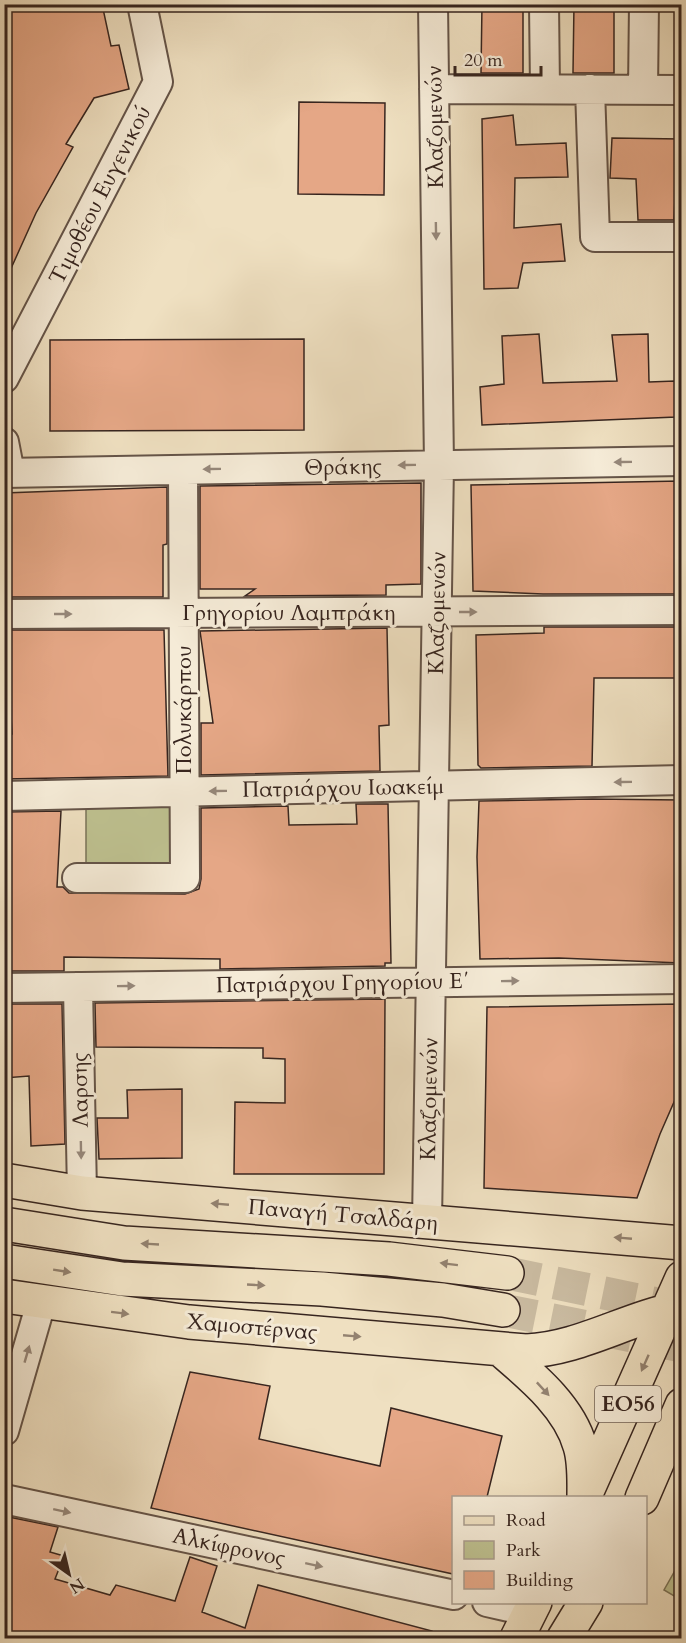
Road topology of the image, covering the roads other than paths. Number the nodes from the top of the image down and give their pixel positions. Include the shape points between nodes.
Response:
1 (142, 4) edge
2 (433, 4) edge
3 (544, 4) edge
4 (644, 4) edge
5 (434, 89) junction
6 (545, 89) junction
7 (590, 90) junction
8 (643, 90) junction
9 (681, 90) edge
10 (681, 237) edge
11 (4, 378) edge
12 (4, 442) edge
13 (681, 461) edge
14 (439, 465) junction
15 (183, 470) junction
16 (7, 473) edge
17 (681, 610) edge
18 (437, 612) junction
19 (184, 613) junction
20 (4, 615) edge
21 (681, 780) edge
22 (434, 786) junction
23 (184, 792) junction
24 (4, 796) edge
25 (77, 878) dead end
26 (681, 979) edge
27 (431, 982) junction
28 (78, 987) junction
29 (4, 988) edge
30 (4, 1180) edge
31 (82, 1193) junction
32 (427, 1221) junction
33 (4, 1224) edge
34 (681, 1243) edge
35 (4, 1261) edge
36 (507, 1273) tunnel mouth
37 (681, 1278) edge
38 (4, 1296) edge
39 (41, 1303) junction
40 (675, 1309) edge
41 (503, 1310) tunnel mouth
42 (500, 1349) junction
43 (681, 1405) edge
44 (4, 1431) edge
45 (584, 1496) edge
46 (584, 1496) edge
47 (642, 1496) edge
48 (4, 1499) edge
49 (452, 1595) edge
50 (492, 1604) edge
51 (585, 1604) edge
52 (527, 1618) edge
53 (564, 1638) edge

1 - 11 street, Τιμοθέου Ευγενικού via 158,82
2 - 5 street, Κλαζομενών
3 - 6 street
4 - 8 street
5 - 6 street
5 -> 14 street, Κλαζομενών
6 - 7 street
7 - 8 street
7 - 10 street via 595,237
8 - 9 street
12 - 16 street
13 -> 14 street, Θράκης
14 -> 15 street, Θράκης
14 - 18 street, Κλαζομενών
15 - 16 street, Θράκης
15 - 19 street, Πολυκάρπου
18 -> 17 street, Γρηγορίου Λαμπράκη
18 - 19 street, Γρηγορίου Λαμπράκη
18 - 22 street, Κλαζομενών
20 -> 19 street, Γρηγορίου Λαμπράκη
19 - 23 street, Πολυκάρπου
21 -> 22 street, Πατριάρχου Ιωακείμ
22 -> 23 street, Πατριάρχου Ιωακείμ
22 - 27 street, Κλαζομενών
23 - 24 street, Πατριάρχου Ιωακείμ
23 - 25 street, Πολυκάρπου via 185,878
27 -> 26 street, Πατριάρχου Γρηγορίου Ε΄
28 -> 27 street, Πατριάρχου Γρηγορίου Ε΄
27 - 32 street, Κλαζομενών
28 - 29 street, Πατριάρχου Γρηγορίου Ε΄
28 -> 31 street, Λαρσης
30 - 31 main road, Παναγή Τσαλδάρη
32 -> 31 main road, Παναγή Τσαλδάρη
34 -> 32 main road, Παναγή Τσαλδάρη
36 -> 33 main road via 389,1258 124,1243
35 -> 41 main road via 122,1279 322,1289 443,1300
37 - 40 main road, ΕΟ56
38 - 39 main road, Χαμοστέρνας
39 -> 42 main road, Χαμοστέρνας via 189,1322
44 -> 39 street
40 - 42 main road, Χαμοστέρνας via 548,1350
40 -> 45 main road, ΕΟ56
42 -> 46 main road via 530,1375 569,1422 584,1461
43 - 47 main road, ΕΟ56
48 -> 49 street, Αλκίφρονος
50 - 52 street
51 - 53 main road

